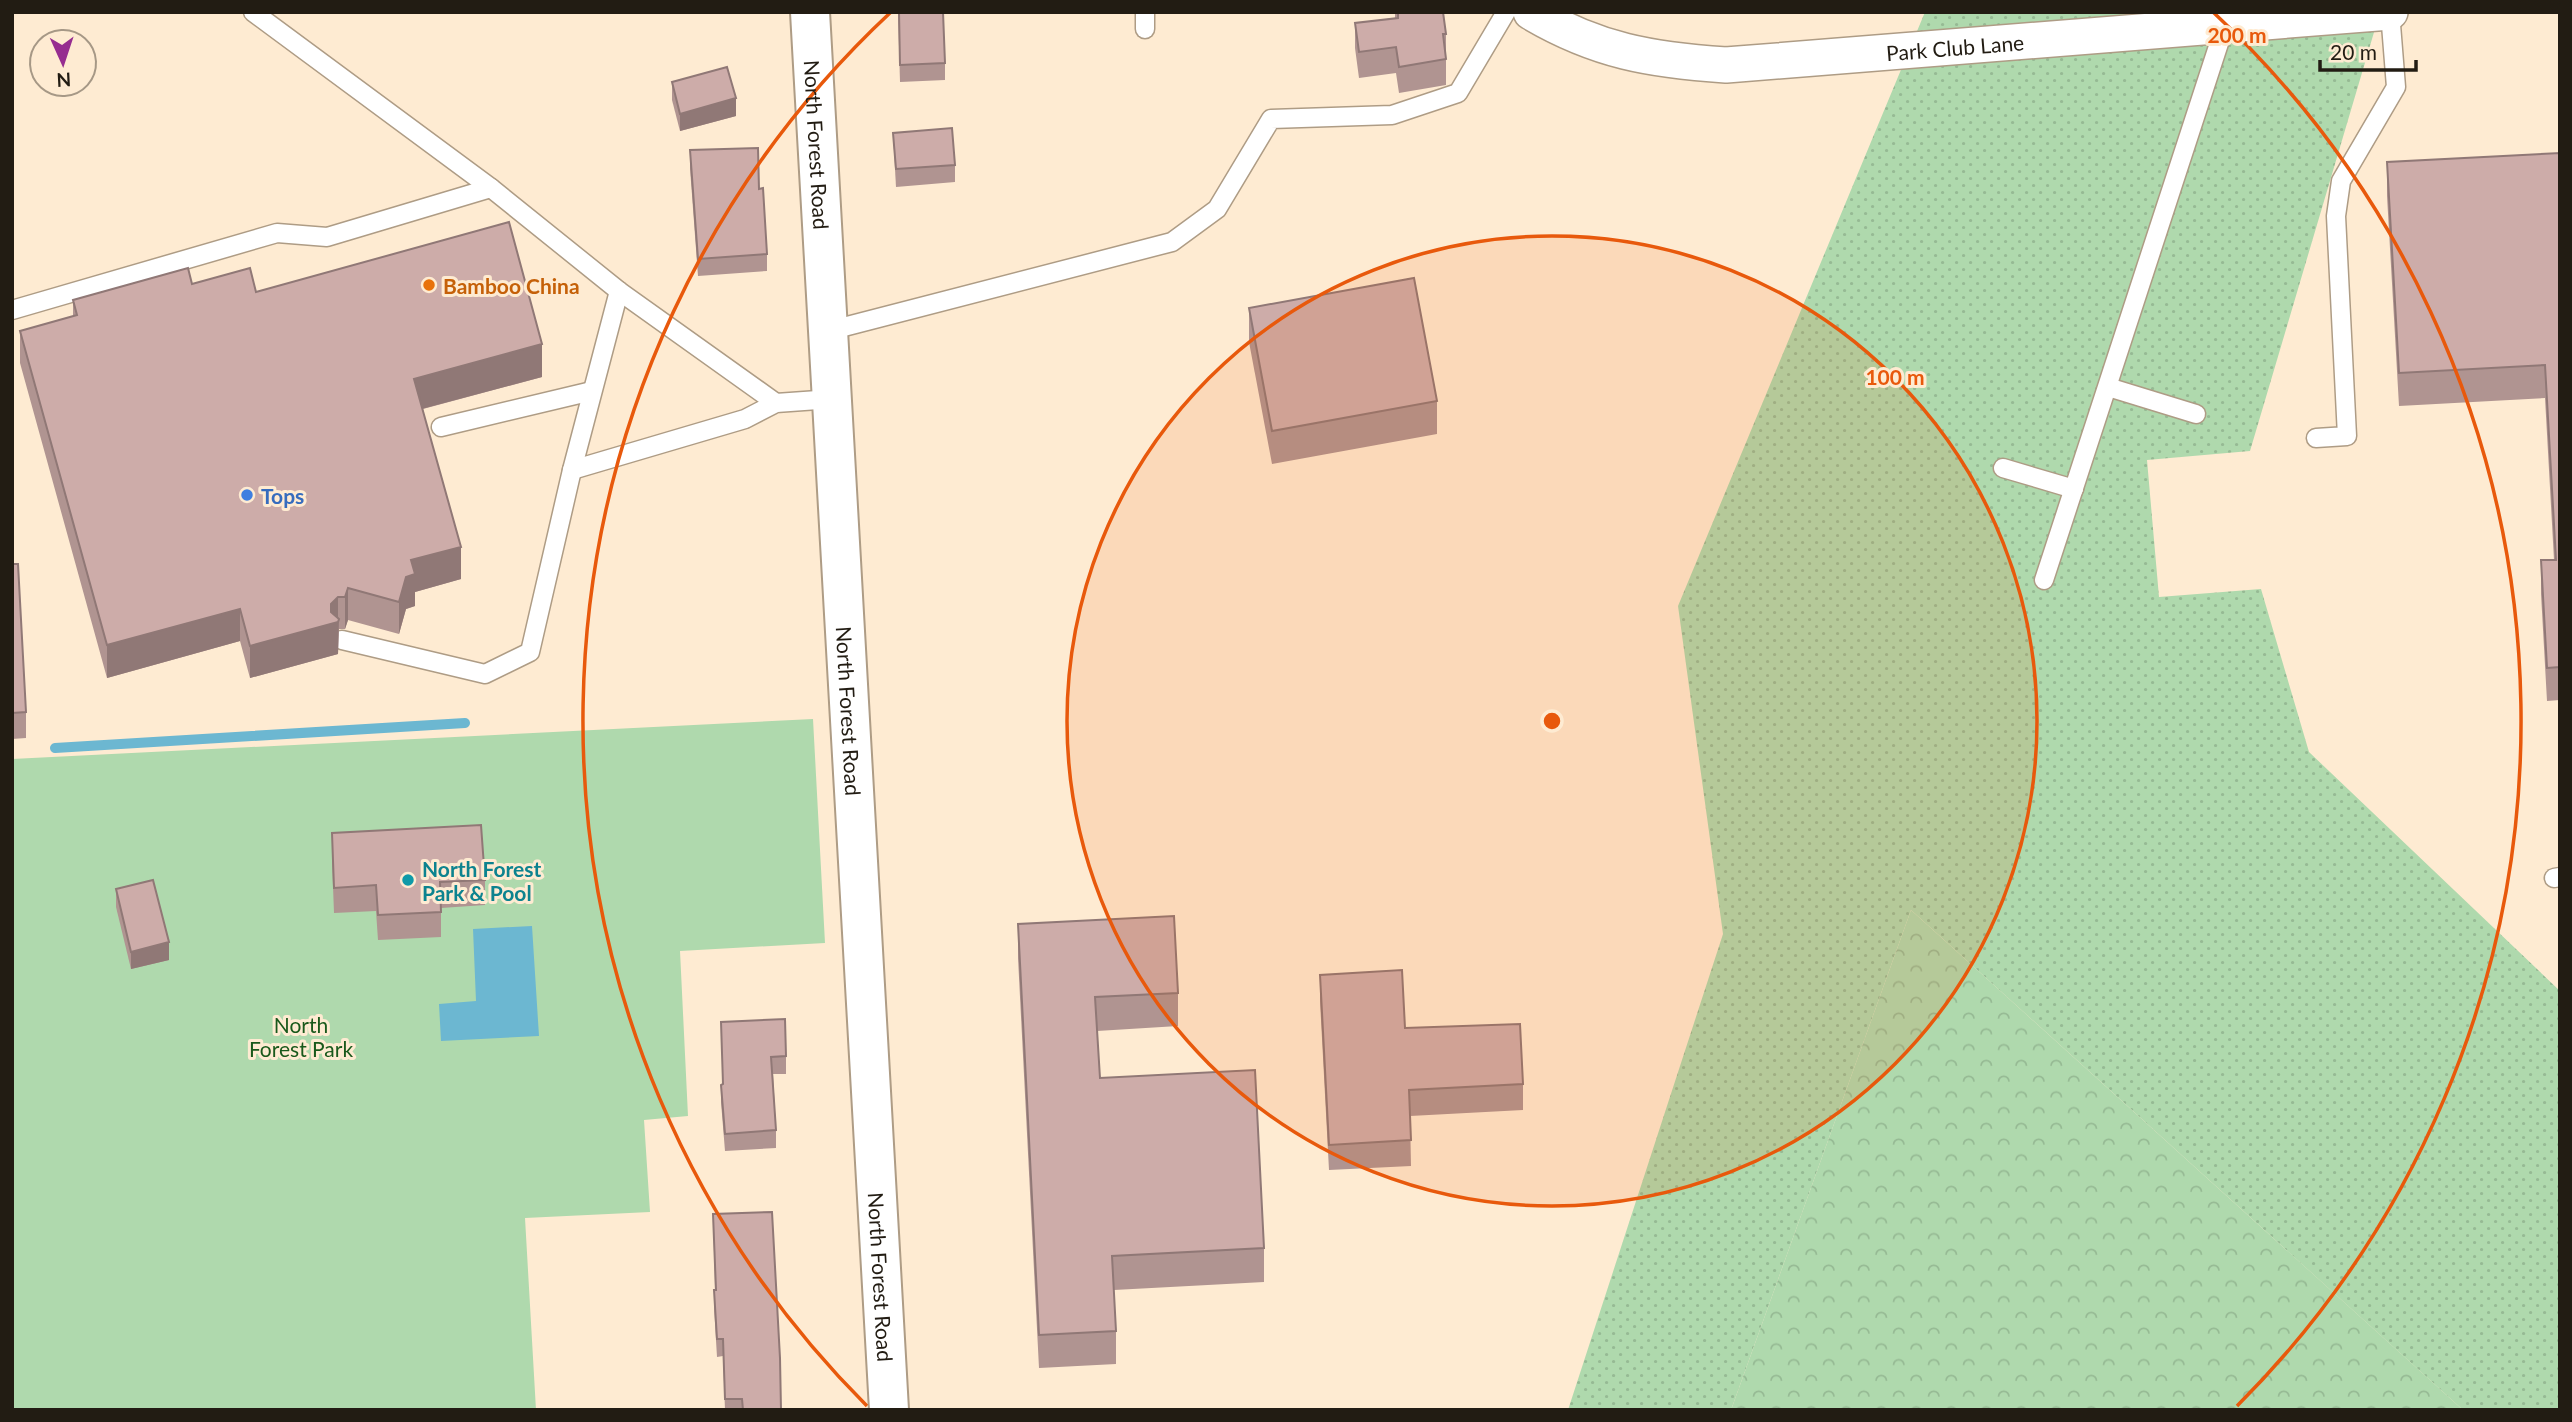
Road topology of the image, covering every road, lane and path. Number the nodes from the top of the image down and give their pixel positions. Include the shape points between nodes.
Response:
1 (253, 12) edge
2 (810, 12) edge
3 (1506, 12) edge
4 (1531, 12) edge
5 (2390, 12) edge
6 (2225, 25) junction
7 (491, 188) junction
8 (619, 291) junction
9 (12, 310) edge
10 (828, 331) junction
11 (2108, 387) junction
12 (592, 391) junction
13 (832, 398) junction
14 (776, 402) junction
15 (2196, 414) dead end
16 (441, 427) dead end
17 (2316, 438) dead end
18 (2003, 468) dead end
19 (572, 470) junction
20 (2074, 489) junction
21 (2044, 580) dead end
22 (342, 640) dead end
23 (889, 1410) edge

1 - 7 lane
2 - 10 street, North Forest Road
3 - 10 lane via 1458,93 1392,115 1271,119 1217,209 1172,242
4 - 6 street, Park Club Lane via 1602,46 1663,61 1726,65
5 - 6 street, Park Club Lane
5 - 17 lane via 2396,88 2341,181 2336,216 2347,436
6 - 11 lane
7 - 8 lane
7 - 9 lane via 327,237 278,233
8 - 12 lane
8 - 14 lane
10 - 13 street, North Forest Road
11 - 15 lane
11 - 20 lane
12 - 16 lane
12 - 19 lane
13 - 14 lane
13 - 23 street, North Forest Road
14 - 19 lane via 745,419
18 - 20 lane
19 - 22 lane via 530,652 485,674
20 - 21 lane

